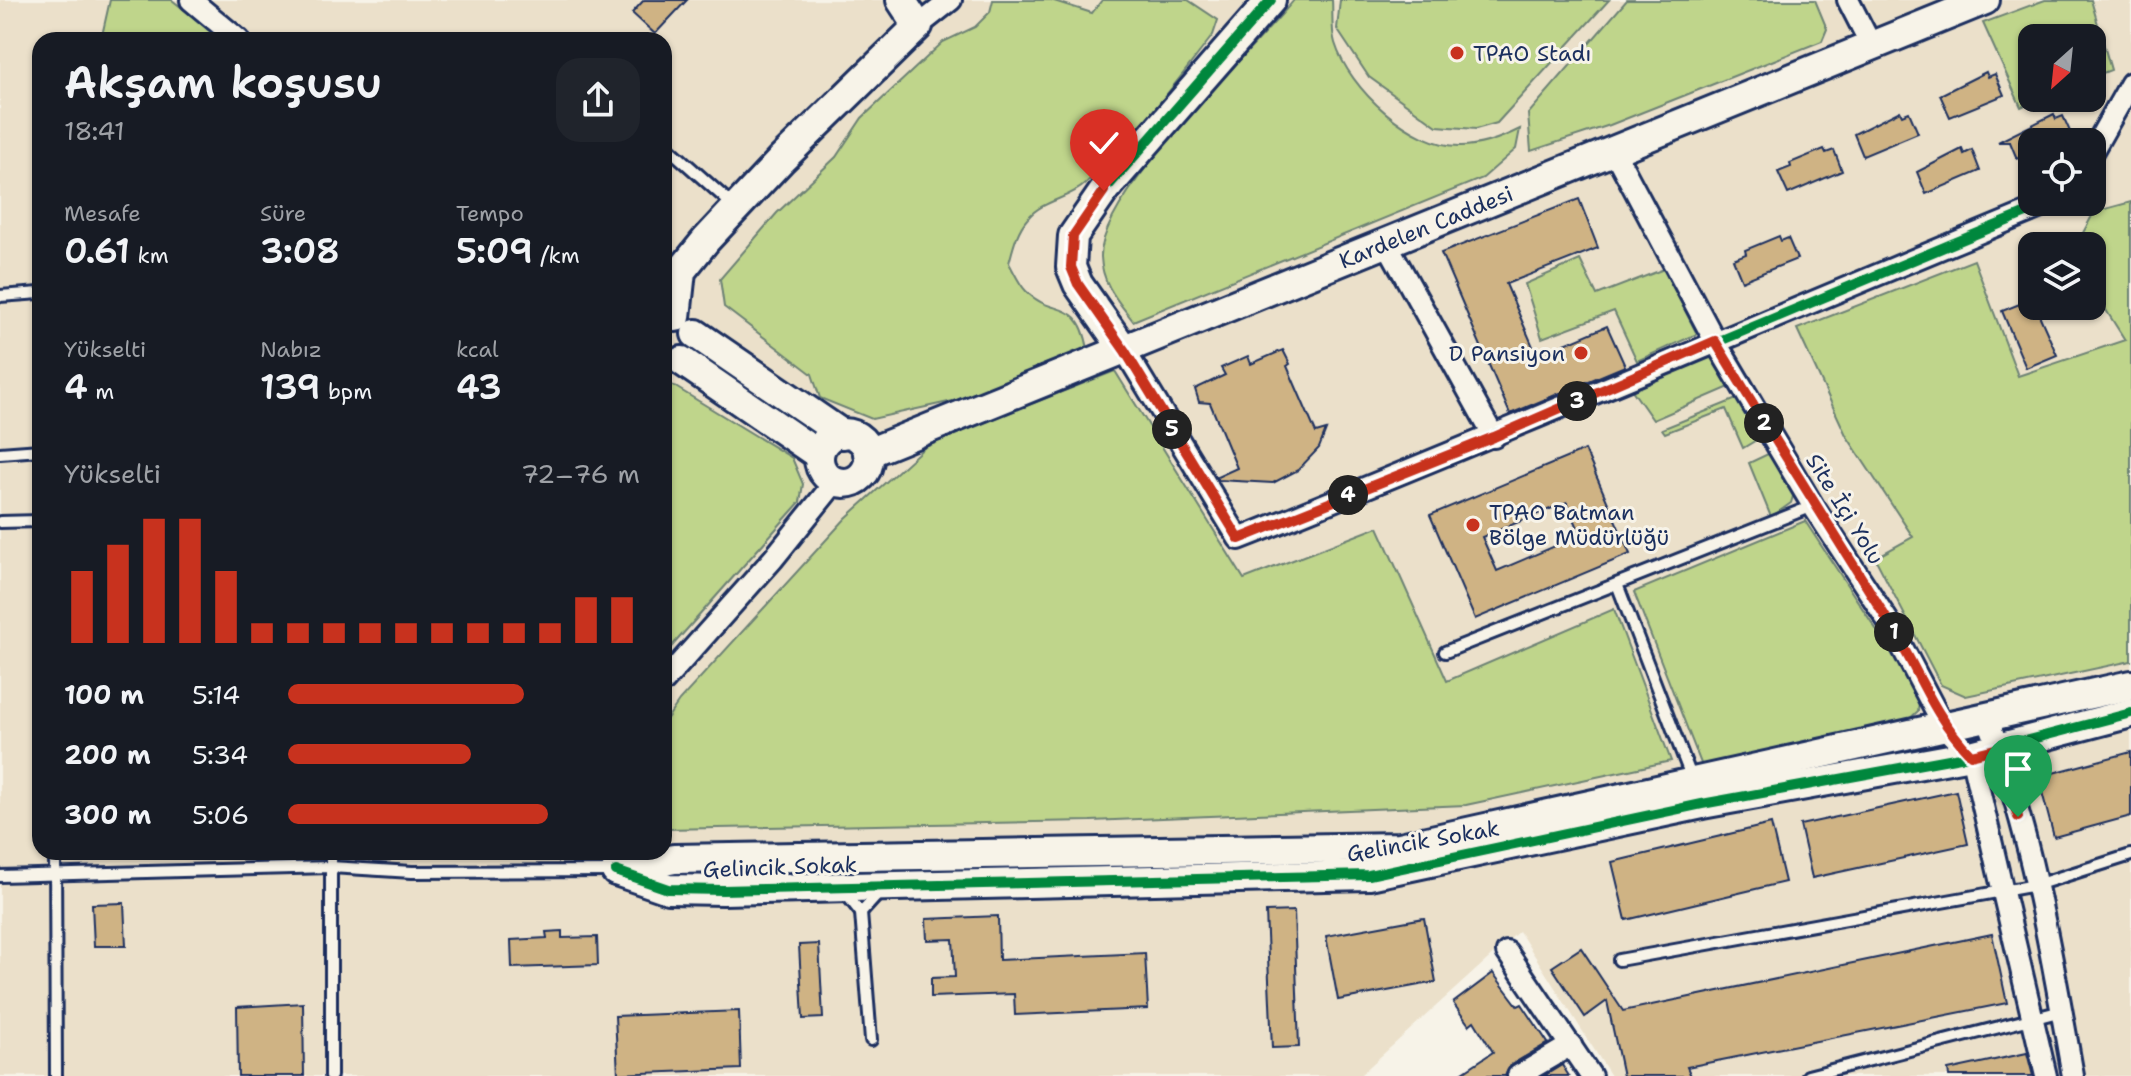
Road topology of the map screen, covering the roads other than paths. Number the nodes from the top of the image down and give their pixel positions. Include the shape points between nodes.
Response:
1 (191, 0) edge
2 (901, 0) edge
3 (951, 0) edge
4 (1271, 0) edge
5 (1848, 0) edge
6 (1985, 0) edge
7 (918, 26) junction
8 (229, 32) edge
9 (1871, 45) junction
10 (2131, 83) edge
11 (2106, 128) edge
12 (1613, 149) junction
13 (672, 151) edge
14 (737, 209) junction
15 (2019, 216) edge
16 (1386, 242) junction
17 (32, 294) edge
18 (0, 296) edge
19 (679, 323) edge
20 (1715, 341) junction
21 (1125, 351) junction
22 (673, 360) edge
23 (842, 434) junction
24 (1494, 437) junction
25 (32, 451) edge
26 (0, 453) edge
27 (868, 453) junction
28 (819, 455) junction
29 (835, 482) junction
30 (1813, 506) junction
31 (32, 521) edge
32 (0, 522) edge
33 (1617, 584) junction
34 (1445, 652) dead end
35 (672, 672) edge
36 (2131, 685) edge
37 (2131, 713) edge
38 (1987, 717) junction
39 (1944, 727) junction
40 (1999, 748) junction
41 (1971, 755) junction
42 (1693, 781) junction
43 (1356, 847) junction
44 (2131, 855) edge
45 (672, 859) edge
46 (55, 860) edge
47 (331, 860) edge
48 (654, 860) edge
49 (615, 862) edge
50 (331, 867) junction
51 (896, 869) junction
52 (835, 871) junction
53 (55, 875) junction
54 (1369, 875) junction
55 (0, 876) edge
56 (2036, 885) junction
57 (2003, 889) junction
58 (861, 913) junction
59 (1507, 952) dead end
60 (1619, 960) dead end
61 (2062, 1011) junction
62 (2032, 1017) junction
63 (871, 1040) dead end
64 (1571, 1045) junction
65 (56, 1076) edge
66 (331, 1076) edge
67 (1518, 1076) edge
68 (1591, 1076) edge
69 (1808, 1076) edge
70 (2046, 1076) edge
71 (2073, 1076) edge

1 - 8 street
2 - 7 street
3 - 7 street
4 - 21 street via 1104,191 1073,236 1071,267 1078,284
5 - 9 street
6 - 9 street, Kardelen Caddesi
7 - 14 street
9 - 12 street, Kardelen Caddesi
10 - 11 street
12 - 16 street, Kardelen Caddesi
12 - 20 street, Site İçi Yolu
13 - 14 lane
14 - 19 street via 681,271
15 - 20 street
16 - 21 street, Kardelen Caddesi
16 - 24 street
17 - 18 lane
19 - 22 street via 695,347
19 - 23 street
20 - 24 street
20 - 30 street, Site İçi Yolu
21 - 24 street via 1239,539
21 - 27 street, Kardelen Caddesi
22 - 28 street
23 - 27 street via 855,437
23 - 28 street via 826,441
25 - 26 lane
27 - 29 street via 867,468 857,479
28 - 29 street via 823,471
29 - 35 street
30 - 33 lane
30 - 39 street, Site İçi Yolu via 1890,624
31 - 32 lane
33 - 34 lane
33 - 42 lane
36 - 38 street, Gelincik Sokak
37 - 40 street, Gelincik Sokak
38 - 39 street, Gelincik Sokak
38 - 40 street
39 - 41 street, Site İçi Yolu
39 - 42 street, Gelincik Sokak
40 - 41 street, Gelincik Sokak
40 - 56 street
41 - 54 street, Gelincik Sokak via 1702,804
41 - 57 street
42 - 43 street, Gelincik Sokak via 1400,847
43 - 51 street, Gelincik Sokak
43 - 54 street
44 - 56 lane
45 - 52 street, Gelincik Sokak
46 - 53 lane
47 - 50 lane
48 - 49 street, Gelincik Sokak
49 - 50 lane via 412,872
50 - 53 lane
50 - 66 lane
51 - 52 street, Gelincik Sokak
51 - 54 street, Gelincik Sokak
51 - 58 lane
52 - 58 lane
53 - 55 lane
53 - 65 lane
56 - 57 lane
56 - 61 street
57 - 60 lane
57 - 62 street
58 - 63 lane
59 - 64 street
61 - 62 lane
61 - 71 street
62 - 69 lane
62 - 70 street
64 - 67 street
64 - 68 street

